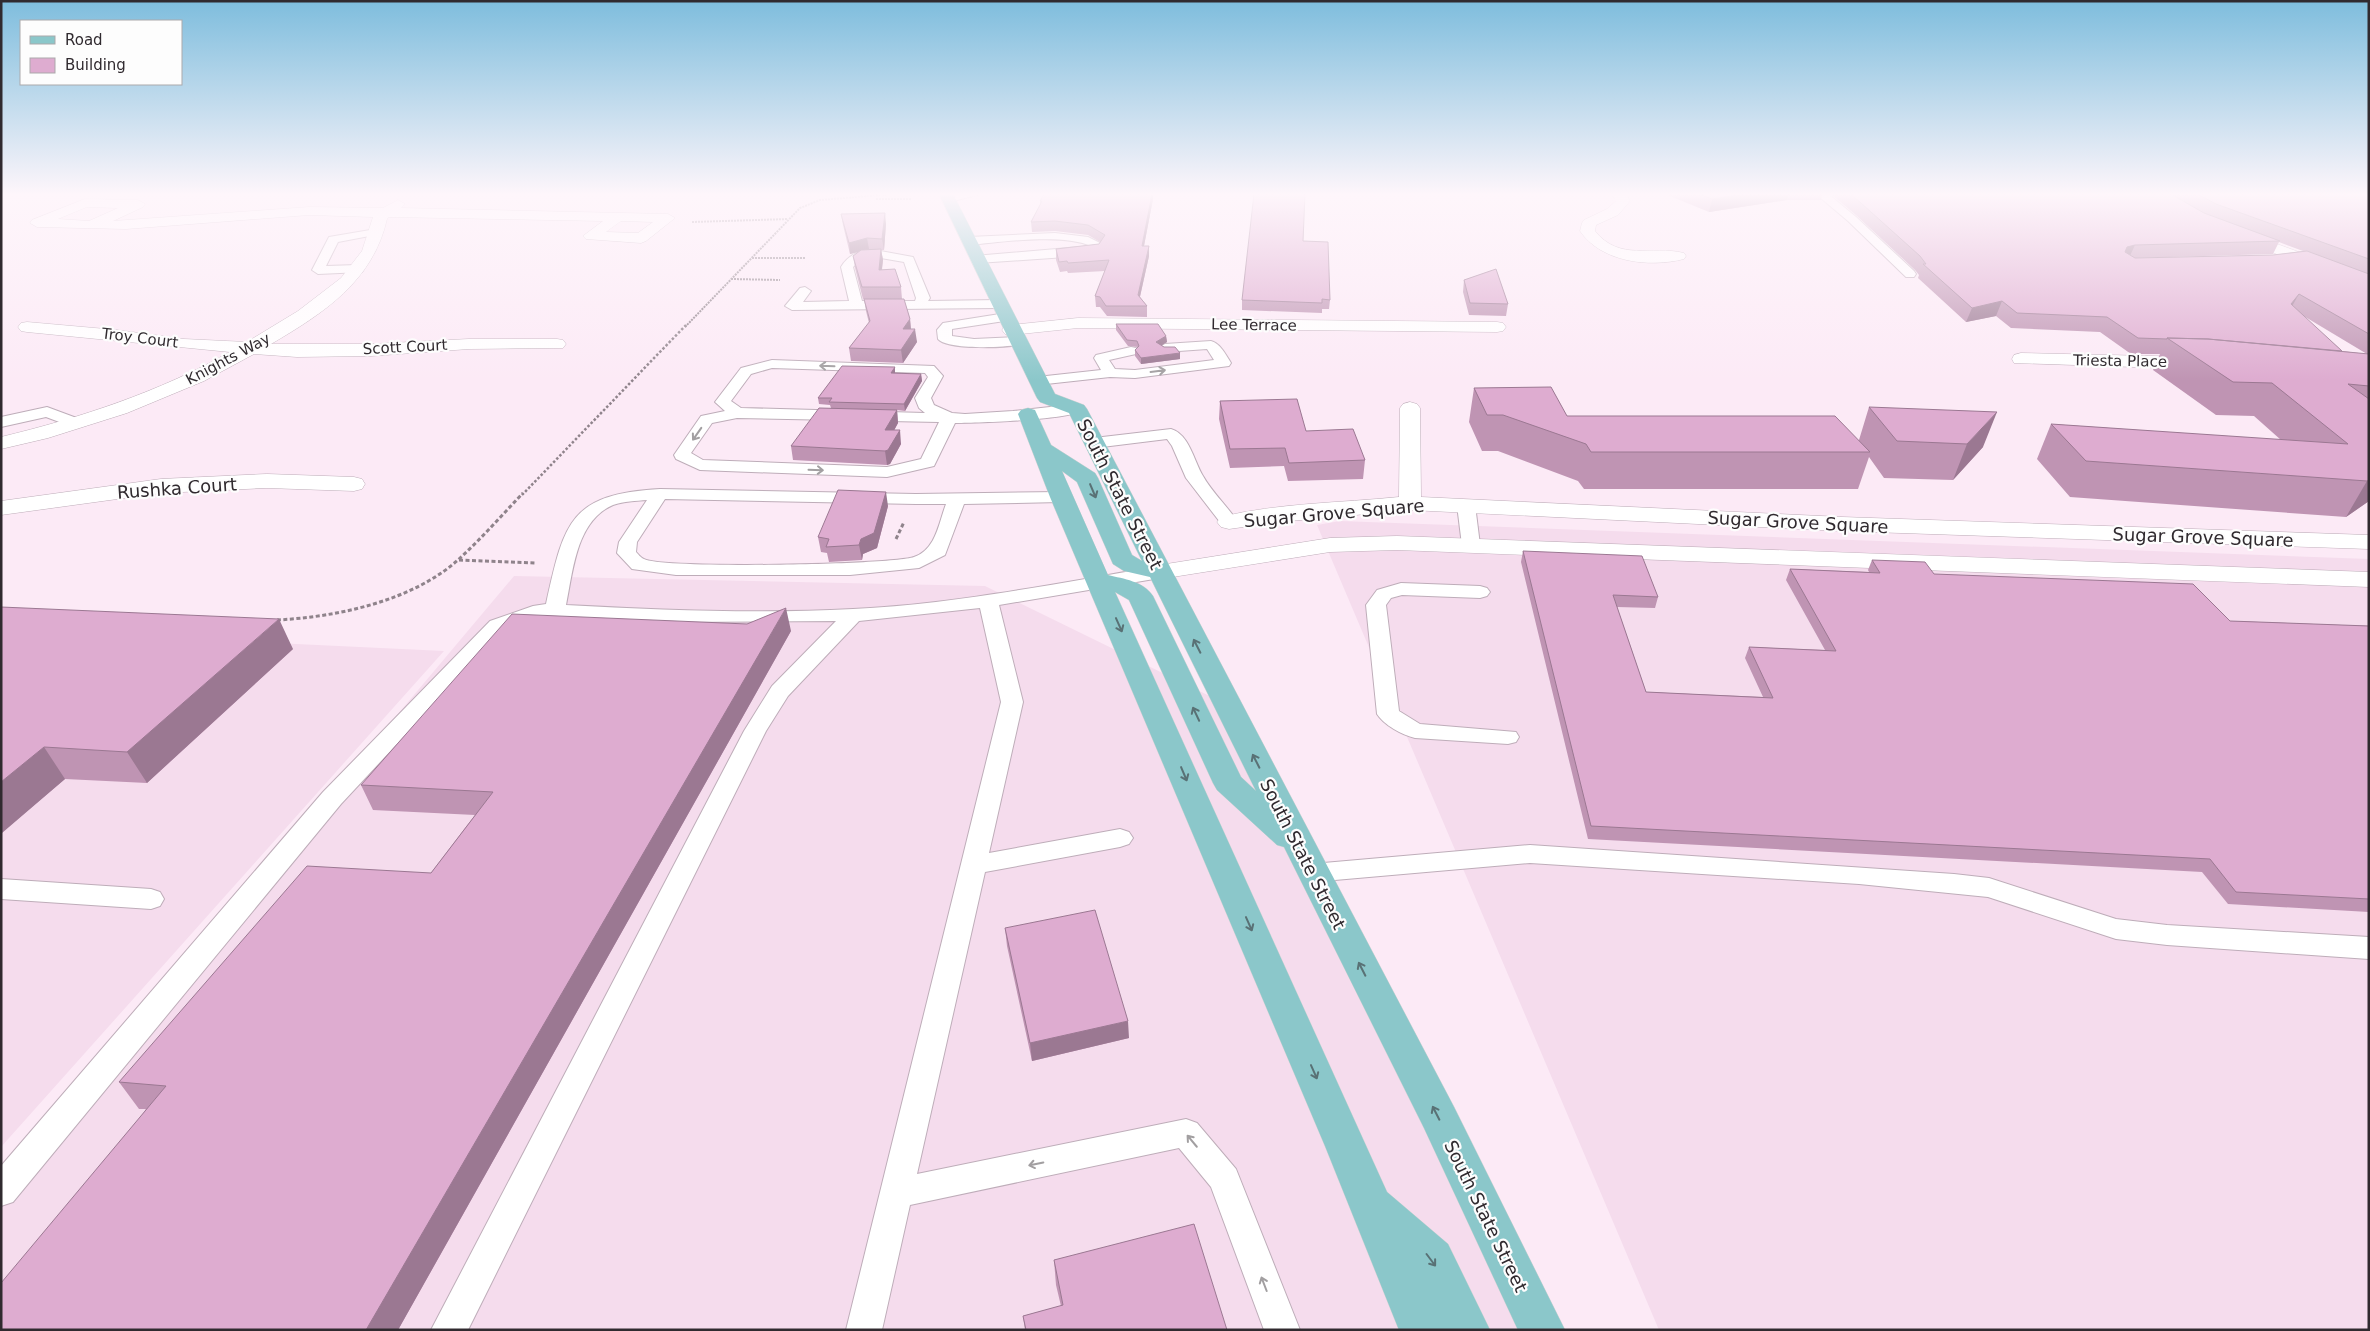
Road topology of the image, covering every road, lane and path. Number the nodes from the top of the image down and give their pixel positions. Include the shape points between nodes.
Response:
1 (325, 256) edge
2 (367, 256) edge
3 (860, 256) edge
4 (895, 256) edge
5 (977, 256) edge
6 (1005, 256) edge
7 (1891, 256) edge
8 (2292, 256) edge
9 (751, 258) joint
10 (806, 258) dead end
11 (978, 259) junction
12 (2299, 259) junction
13 (2266, 262) edge
14 (358, 269) junction
15 (1910, 274) dead end
16 (731, 279) junction
17 (789, 280) dead end
18 (2369, 284) edge
19 (804, 291) dead end
20 (857, 306) junction
21 (919, 306) junction
22 (1008, 323) junction
23 (28, 327) dead end
24 (1497, 327) dead end
25 (557, 344) dead end
26 (253, 348) junction
27 (1167, 350) edge
28 (1133, 353) edge
29 (2020, 359) dead end
30 (2213, 365) edge
31 (1110, 373) junction
32 (1042, 389) junction
33 (1410, 408) dead end
34 (1077, 409) junction
35 (737, 413) junction
36 (1028, 414) junction
37 (949, 418) junction
38 (1, 422) edge
39 (76, 423) junction
40 (1078, 441) junction
41 (1, 443) edge
42 (1044, 450) junction
43 (354, 484) dead end
44 (660, 494) junction
45 (1061, 497) junction
46 (957, 499) junction
47 (1410, 503) junction
48 (1466, 505) junction
49 (1, 508) edge
50 (1229, 522) joint
51 (2369, 542) edge
52 (1472, 545) junction
53 (458, 560) junction
54 (537, 563) dead end
55 (1160, 572) junction
56 (2369, 580) edge
57 (1100, 581) junction
58 (1480, 592) dead end
59 (988, 600) junction
60 (555, 610) junction
61 (853, 615) junction
62 (276, 620) edge
63 (1508, 738) dead end
64 (1120, 838) dead end
65 (1306, 859) junction
66 (974, 865) junction
67 (1, 889) edge
68 (151, 899) dead end
69 (2369, 948) edge
70 (1, 1191) edge
71 (896, 1192) junction
72 (1370, 1203) junction
73 (449, 1330) edge
74 (864, 1330) edge
75 (1282, 1330) edge
76 (1422, 1330) edge
77 (1467, 1330) edge
78 (1542, 1330) edge

1 - 14 lane via 318,270
2 - 14 street, Knights Way
3 - 20 lane via 852,258 847,267
4 - 21 lane via 909,260 923,298
5 - 11 main road
6 - 11 lane
7 - 15 lane
8 - 12 street
9 - 10 path
9 - 16 path
11 - 22 main road
12 - 13 street
12 - 18 street
14 - 26 street, Knights Way via 325,301
16 - 17 path
16 - 53 path
19 - 20 lane via 792,306
20 - 21 lane
21 - 22 lane
22 - 24 street, Lee Terrace
22 - 32 main road
23 - 26 street, Troy Court
25 - 26 street, Scott Court via 469,344 371,350
26 - 39 street, Knights Way via 173,388
31 -> 27 lane via 1136,374 1224,363 1211,345
28 - 31 lane via 1101,358
29 - 30 street, Triesta Place
31 - 32 lane
32 - 34 main road, South State Street
32 - 36 main road
33 - 47 street
34 - 36 lane
34 - 40 main road, South State Street
35 - 37 lane
37 -> 35 lane via 927,408 922,398 936,376 929,369 772,364 746,371 723,402
35 -> 37 lane via 707,419 682,455 700,465 887,472 928,462
36 - 37 lane
36 - 40 main road via 1054,416
36 - 42 main road
38 - 39 lane via 47,412
39 - 41 street, Knights Way
40 - 50 lane via 1170,434 1180,445 1195,478
40 - 55 main road, South State Street via 1107,470
42 - 45 main road
42 -> 55 main road via 1087,478 1122,559 1133,566
43 - 49 street, Rushka Court via 267,481 161,486
44 - 46 lane
44 - 46 lane via 628,542 626,553 640,565 676,569 850,569 919,562 938,551
44 - 60 lane via 606,502 589,512 574,533
45 - 46 lane
45 - 57 main road
47 - 48 street, Sugar Grove Square
47 - 50 street, Sugar Grove Square
48 - 51 street, Sugar Grove Square via 1842,524
48 - 52 lane
52 - 55 street via 1398,543 1330,546
52 - 56 street
53 - 54 path
53 - 62 path via 422,584 379,601 336,614
55 - 57 lane
65 -> 55 main road, South State Street
57 - 59 lane
65 -> 57 main road via 1228,783 1140,596 1126,588
57 -> 72 main road
58 - 63 lane via 1401,589 1384,594 1376,605 1388,714 1415,731
59 - 61 lane
59 - 66 lane via 1012,702
60 - 61 lane via 666,616
60 - 70 lane via 540,610 497,625 332,798
61 - 73 lane via 779,692 755,731
64 - 66 lane
65 - 69 lane via 1530,854 1954,882 1989,888 2116,929
78 -> 65 main road, South State Street via 1440,1120
66 - 71 lane
67 - 68 lane
71 - 74 lane
75 -> 71 lane via 1224,1179 1186,1133
72 - 76 main road
72 -> 77 main road via 1432,1259

